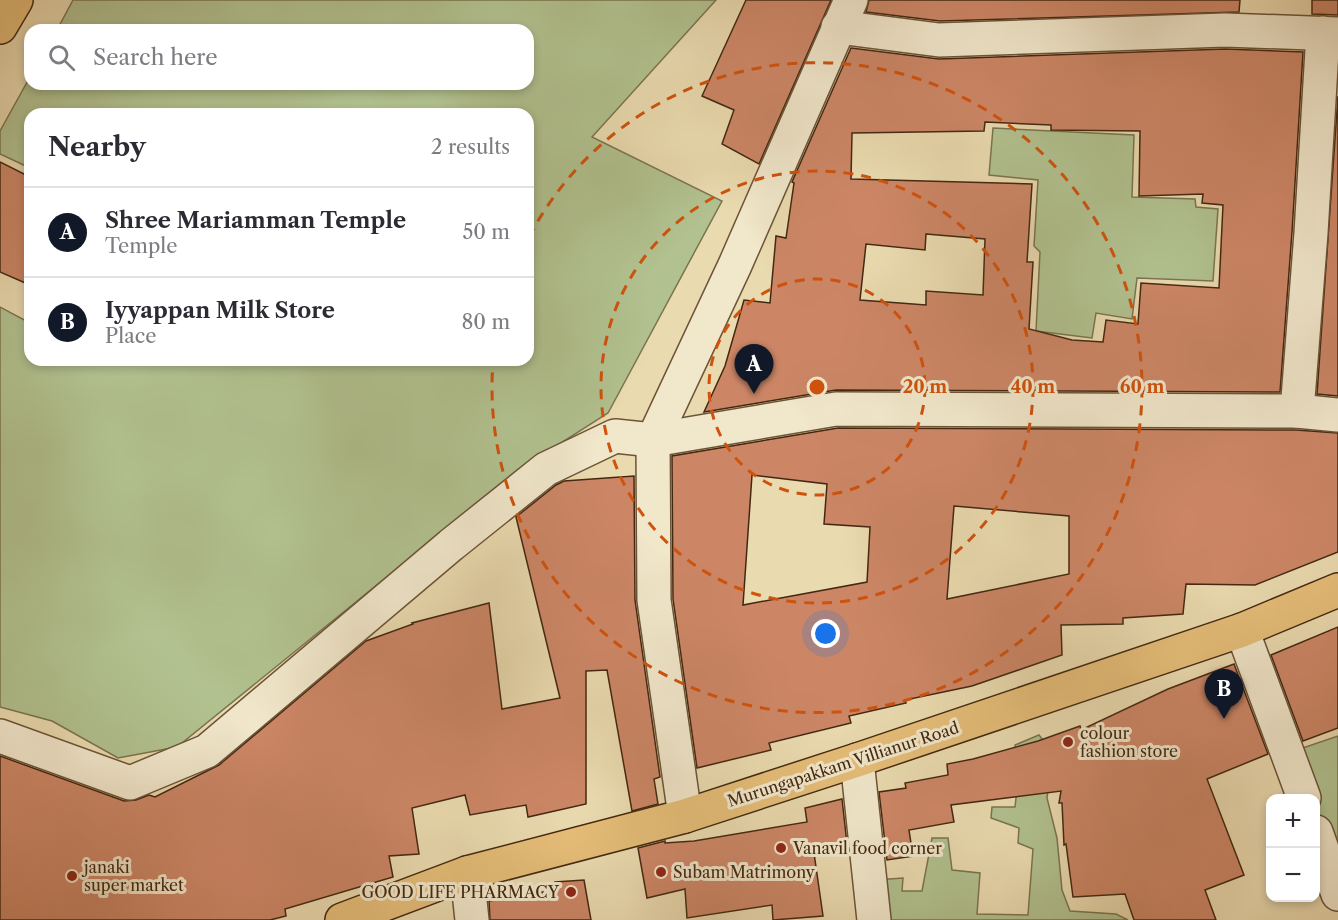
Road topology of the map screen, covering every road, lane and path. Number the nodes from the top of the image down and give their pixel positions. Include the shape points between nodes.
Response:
1 (15, 0) edge
2 (844, 13) edge
3 (0, 27) edge
4 (1330, 33) edge
5 (1297, 411) junction
6 (1338, 415) edge
7 (653, 440) junction
8 (1338, 590) edge
9 (1242, 630) junction
10 (0, 736) edge
11 (857, 760) junction
12 (1303, 794) edge
13 (685, 816) junction
14 (1320, 842) edge
15 (467, 873) junction
16 (1336, 884) edge
17 (342, 920) edge
18 (472, 920) edge
19 (874, 920) edge

1 - 3 main road
2 - 4 street via 939,40 1225,30
2 - 7 street via 735,265
4 - 5 street
5 - 6 street
5 - 7 street via 836,409
7 - 10 street via 615,435 546,469 207,752 130,783
7 - 13 street via 654,600
8 - 9 main road, Murungapakkam Villianur Road
9 - 11 main road, Murungapakkam Villianur Road
9 - 12 street
11 - 13 main road, Murungapakkam Villianur Road
11 - 19 street
13 - 15 main road, Murungapakkam Villianur Road
14 - 16 street
15 - 17 main road, Murungapakkam Villianur Road
15 - 18 street

